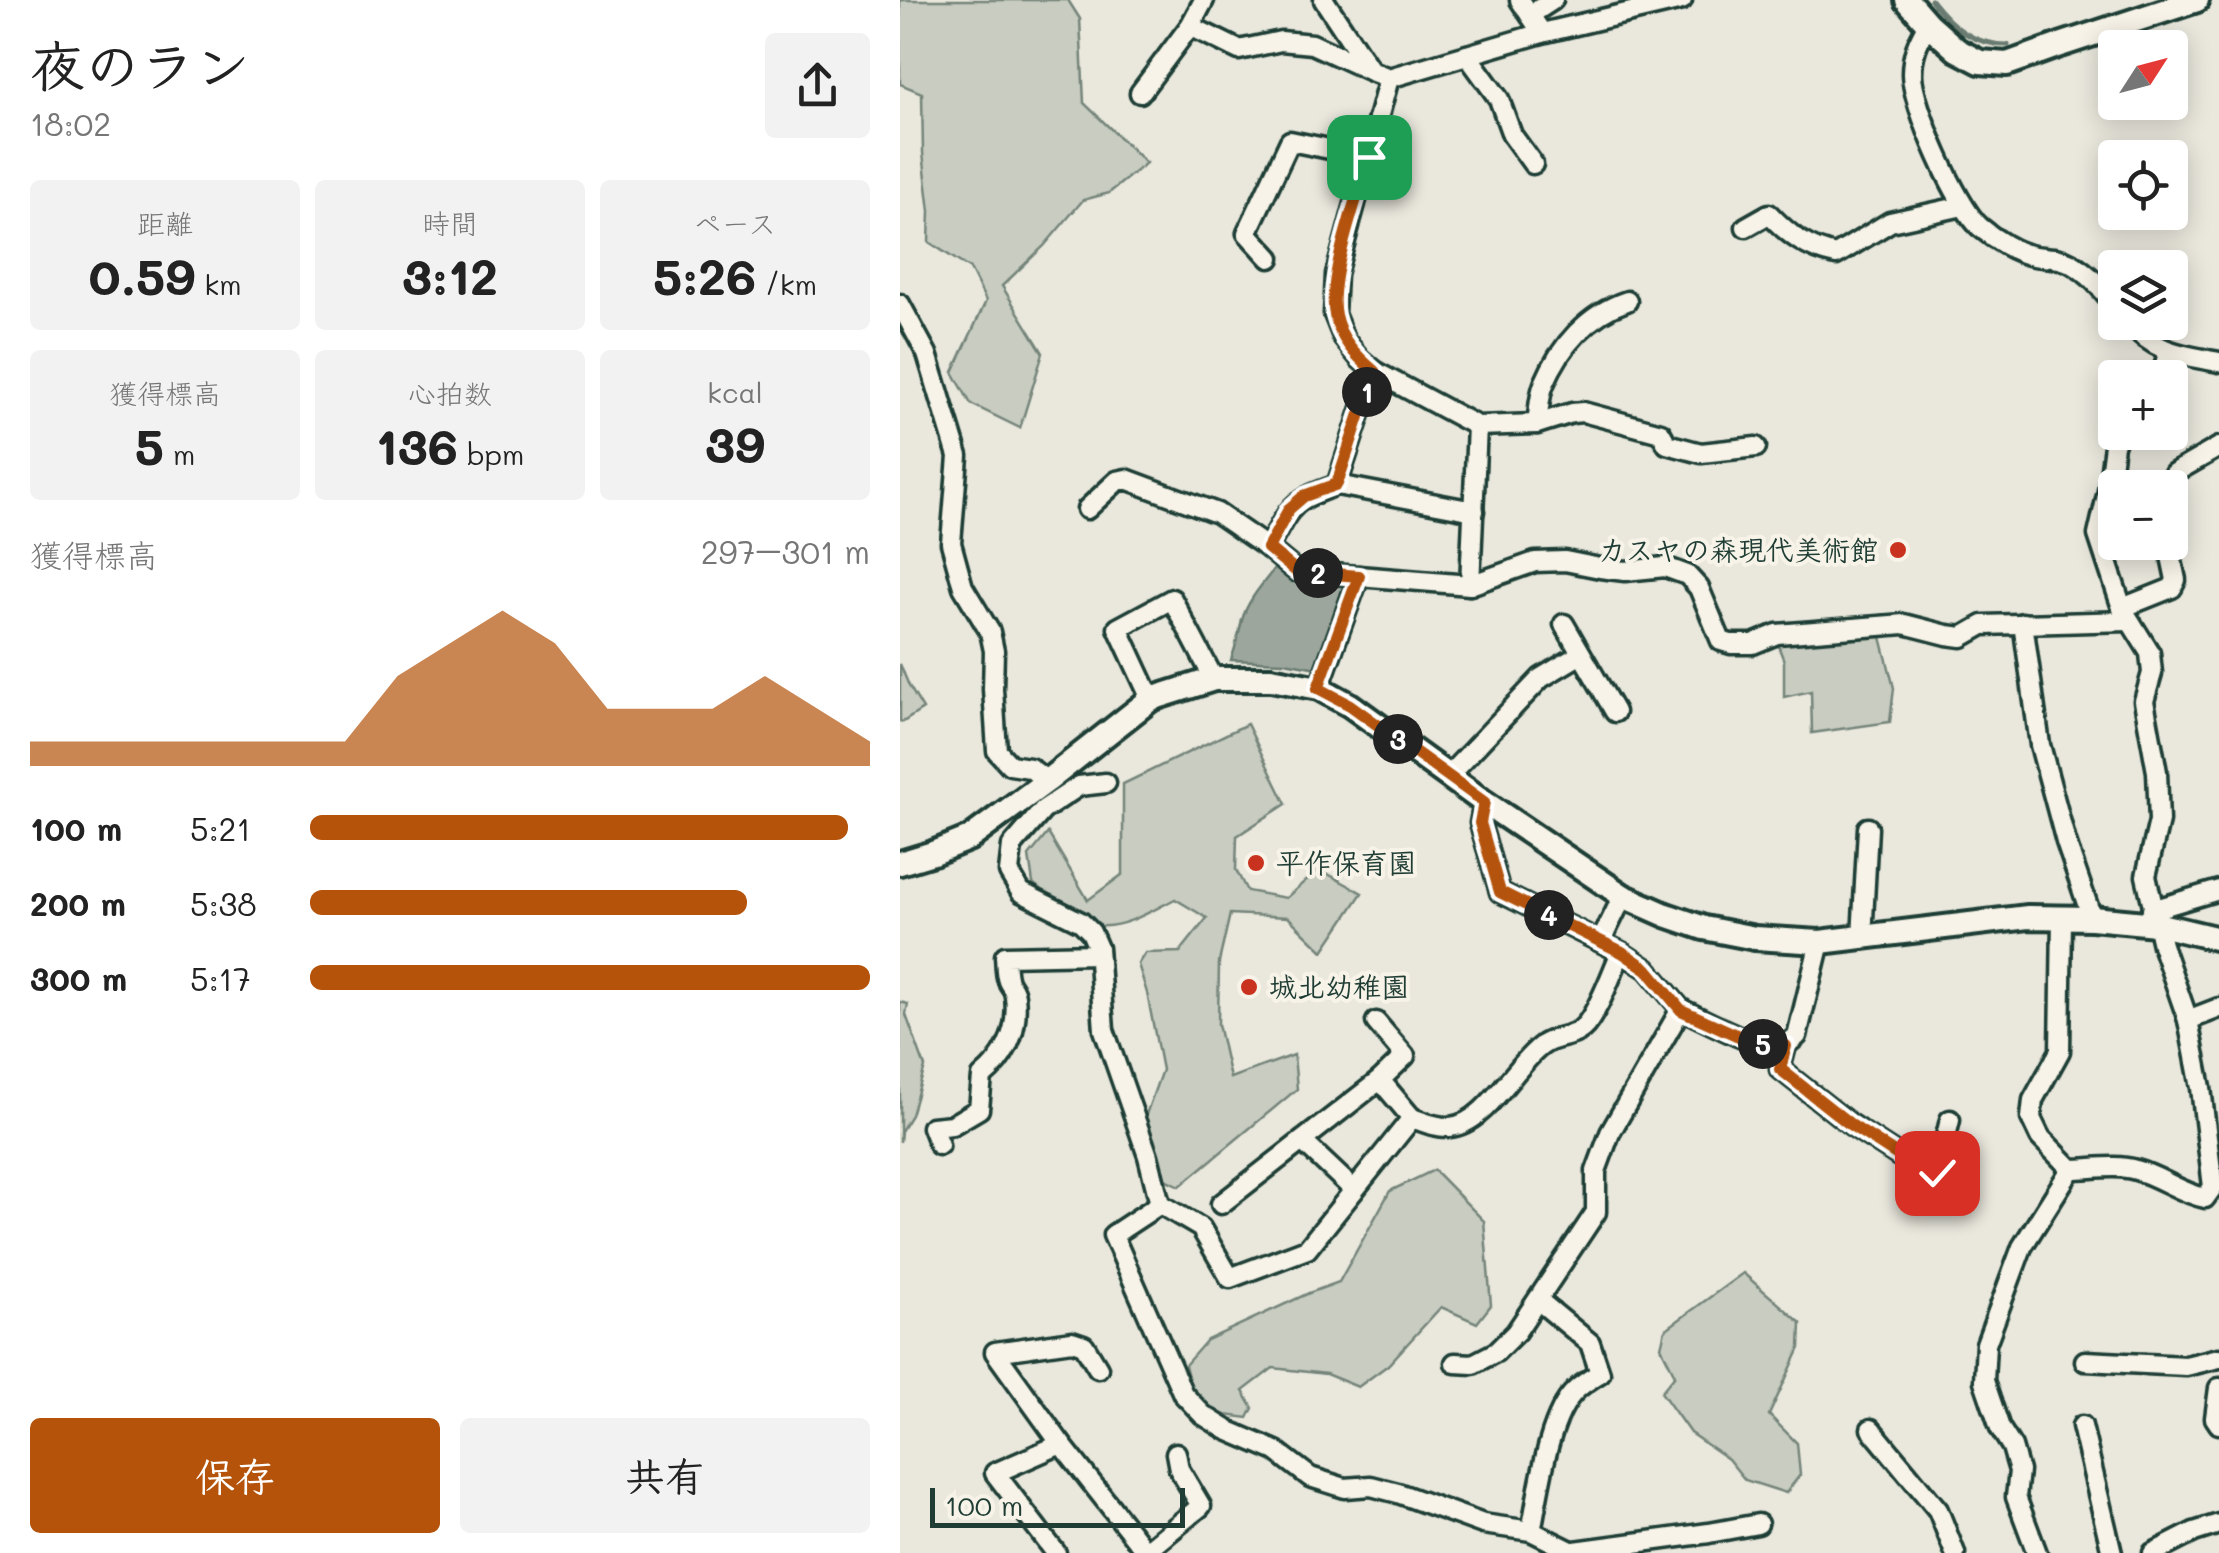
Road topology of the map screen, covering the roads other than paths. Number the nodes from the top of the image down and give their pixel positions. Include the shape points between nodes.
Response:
1 (1204, 0) edge
2 (1324, 0) edge
3 (1553, 0) edge
4 (1682, 0) edge
5 (1907, 0) edge
6 (2197, 0) edge
7 (1525, 8) edge
8 (1928, 24) junction
9 (1190, 26) junction
10 (1542, 33) junction
11 (1467, 54) junction
12 (1371, 71) junction
13 (1389, 78) junction
14 (1140, 93) dead end
15 (1369, 157) junction
16 (1533, 164) dead end
17 (1963, 206) junction
18 (1746, 226) dead end
19 (1270, 258) dead end
20 (2098, 284) edge
21 (1627, 301) dead end
22 (900, 304) edge
23 (2151, 340) edge
24 (2168, 352) junction
25 (2166, 360) edge
26 (2219, 362) edge
27 (1374, 371) junction
28 (1537, 424) junction
29 (1478, 426) junction
30 (1756, 446) dead end
31 (2219, 446) edge
32 (2113, 450) edge
33 (2180, 470) edge
34 (1337, 484) junction
35 (1086, 509) dead end
36 (1474, 510) junction
37 (1268, 548) junction
38 (2172, 560) edge
39 (1359, 576) junction
40 (1470, 585) junction
41 (2126, 615) junction
42 (2023, 623) junction
43 (1564, 624) dead end
44 (1581, 654) junction
45 (1214, 679) junction
46 (1318, 688) junction
47 (1151, 699) junction
48 (1615, 712) dead end
49 (1448, 776) junction
50 (1106, 783) dead end
51 (1046, 791) junction
52 (1484, 802) junction
53 (1868, 828) dead end
54 (900, 862) edge
55 (2219, 890) edge
56 (1623, 896) junction
57 (2154, 917) junction
58 (2062, 918) junction
59 (2092, 918) junction
60 (1862, 938) junction
61 (2219, 939) edge
62 (1601, 940) junction
63 (1820, 942) junction
64 (1622, 952) junction
65 (1098, 954) junction
66 (2219, 1008) edge
67 (1681, 1010) junction
68 (2188, 1020) junction
69 (1376, 1022) dead end
70 (1786, 1046) junction
71 (1380, 1080) junction
72 (1412, 1118) junction
73 (1950, 1120) dead end
74 (1302, 1141) junction
75 (939, 1145) dead end
76 (2070, 1169) junction
77 (2216, 1189) edge
78 (1354, 1190) junction
79 (1160, 1204) junction
80 (1221, 1204) dead end
81 (1538, 1300) junction
82 (2219, 1358) edge
83 (2085, 1361) dead end
84 (1455, 1364) dead end
85 (1098, 1368) dead end
86 (2219, 1388) edge
87 (2219, 1424) edge
88 (2082, 1426) dead end
89 (1872, 1429) dead end
90 (1061, 1444) junction
91 (1176, 1452) dead end
92 (1758, 1524) dead end
93 (2219, 1524) edge
94 (1531, 1531) junction
95 (1145, 1552) edge
96 (1575, 1552) edge
97 (1056, 1553) edge
98 (1955, 1553) edge
99 (2038, 1553) edge
100 (2112, 1553) edge
101 (2153, 1553) edge

1 - 9 street
2 - 12 street
3 - 7 street
4 - 10 street
5 - 8 street
6 - 8 street via 2007,64 1980,62
7 - 10 street
8 - 17 street via 1914,48 1912,78
9 - 12 street via 1240,50 1281,41 1312,44
9 - 14 street
10 - 11 street
11 - 13 street
11 - 16 street via 1500,99 1512,136
12 - 13 street
13 - 15 street
15 - 19 street via 1290,141 1247,233
15 - 27 street via 1336,274 1334,314 1344,339
17 - 18 street via 1890,222 1836,255 1802,243 1769,214
17 - 20 street via 2006,245 2068,261
21 - 28 street via 1590,319 1568,343 1542,387
22 - 51 street via 927,354 958,456 950,543 963,587 990,632 996,752 1010,765 1030,768
23 - 24 street
24 - 25 street
24 - 26 street
27 - 29 street
27 - 34 street
28 - 29 street
28 - 30 street via 1583,412 1661,433 1667,444 1701,453
29 - 36 street
31 - 33 street
32 - 41 street via 2098,534
34 - 36 street
34 - 37 street via 1289,509
35 - 37 street via 1126,479 1217,513
36 - 40 street
37 - 39 street via 1296,571
38 - 41 street via 2172,588
39 - 40 street
39 - 46 street
40 - 42 street via 1534,562 1665,568 1687,574 1720,640 1731,644 1904,624 1962,636 1984,625
41 - 42 street
41 - 57 street via 2150,653 2152,672 2144,701 2158,788 2159,821 2146,876
42 - 59 street via 2040,745
43 - 44 street
44 - 48 street
44 - 49 street via 1541,678
45 - 46 street via 1271,678
45 - 47 street
45 - 47 street via 1172,599 1118,628
46 - 49 street
47 - 51 street
49 - 52 street
50 - 51 street
51 - 54 street via 970,838
51 - 65 street via 1012,846 1009,872 1021,892 1091,932
52 - 56 street
52 - 62 street via 1480,823 1500,892
53 - 60 street
55 - 57 street
56 - 62 street
56 - 63 street via 1704,928
57 - 59 street
57 - 61 street
57 - 68 street
58 - 59 street
58 - 60 street
58 - 76 street via 2060,1051 2032,1100 2031,1118
60 - 63 street
62 - 64 street
63 - 70 street via 1797,1036
64 - 67 street via 1647,969
64 - 72 street via 1587,1024 1574,1036 1541,1046 1473,1116 1454,1127
65 - 75 street via 1005,956 1015,993 1010,1044 982,1078 979,1109 932,1127
65 - 79 street via 1104,1030
66 - 68 street
67 - 70 street via 1743,1038
67 - 81 street via 1610,1133 1596,1170 1596,1212
68 - 77 street
69 - 71 street via 1404,1056
70 - 73 street via 1780,1069 1922,1171 1937,1173
71 - 72 street
71 - 74 street
72 - 78 street
74 - 78 street
74 - 80 street
76 - 77 street via 2137,1170 2205,1198
76 - 99 street via 2022,1248 1986,1344 1984,1381 2019,1470 2016,1497
78 - 79 street via 1307,1249 1230,1278 1201,1228
79 - 94 street via 1113,1235 1182,1394 1203,1415 1276,1451 1310,1477 1345,1488 1385,1489 1483,1524
81 - 84 street via 1496,1352 1473,1364
81 - 94 street via 1590,1343 1600,1373 1572,1393 1552,1431
82 - 83 street via 2186,1366
85 - 90 street via 1084,1345 1072,1341 995,1352
86 - 87 street
88 - 100 street
89 - 98 street via 1938,1510
90 - 95 street
90 - 97 street via 995,1473
91 - 95 street via 1201,1506
92 - 96 street
93 - 101 street
94 - 96 street

